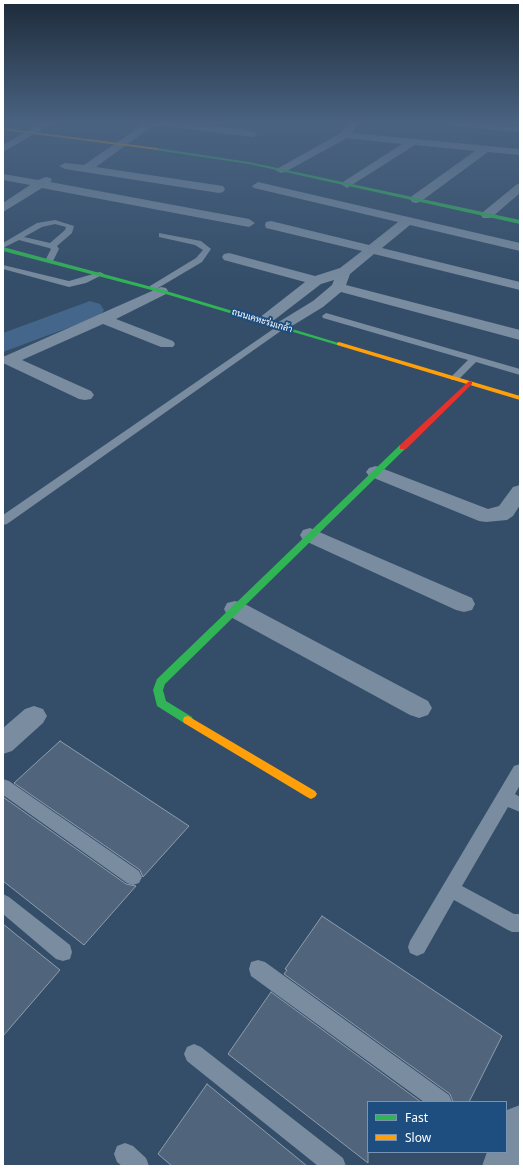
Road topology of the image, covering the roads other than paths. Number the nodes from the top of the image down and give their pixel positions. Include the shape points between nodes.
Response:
1 (6, 178) edge
2 (49, 178) edge
3 (143, 178) edge
4 (317, 178) edge
5 (357, 178) edge
6 (446, 178) edge
7 (39, 184) junction
8 (347, 184) junction
9 (258, 186) dead end
10 (520, 187) edge
11 (219, 189) dead end
12 (416, 199) junction
13 (3, 208) edge
14 (487, 215) junction
15 (408, 221) junction
16 (520, 222) edge
17 (249, 223) dead end
18 (271, 225) dead end
19 (162, 235) dead end
20 (19, 238) junction
21 (52, 246) junction
22 (520, 247) edge
23 (3, 248) edge
24 (373, 250) junction
25 (229, 257) dead end
26 (48, 261) junction
27 (3, 267) edge
28 (345, 271) junction
29 (100, 274) junction
30 (311, 285) junction
31 (520, 286) edge
32 (157, 290) junction
33 (334, 290) junction
34 (326, 316) dead end
35 (103, 319) junction
36 (264, 321) junction
37 (282, 326) junction
38 (520, 335) edge
39 (167, 344) dead end
40 (474, 359) junction
41 (6, 361) edge
42 (520, 372) edge
43 (455, 378) junction
44 (470, 383) junction
45 (85, 395) dead end
46 (520, 398) edge
47 (376, 472) junction
48 (520, 491) edge
49 (3, 522) edge
50 (310, 535) junction
51 (464, 604) dead end
52 (235, 609) junction
53 (419, 708) dead end
54 (34, 716) dead end
55 (3, 743) edge
56 (520, 771) edge
57 (3, 786) edge
58 (311, 794) dead end
59 (512, 801) edge
60 (133, 877) dead end
61 (451, 889) junction
62 (3, 904) edge
63 (520, 923) edge
64 (417, 947) dead end
65 (64, 952) dead end
66 (258, 969) dead end
67 (194, 1054) dead end
68 (441, 1101) edge
69 (335, 1166) edge

1 - 7 street
2 - 7 street
3 - 11 street
4 - 8 street
5 - 8 street
6 - 12 street
7 - 13 street
7 - 17 street
8 - 12 street
9 - 15 street
10 - 14 street
12 - 14 street
14 - 16 street
15 - 22 street
15 - 24 street
18 - 24 street
19 - 32 lane via 198,243 207,250 199,260
20 - 21 lane
20 - 21 lane via 48,223 70,226 69,231
20 - 23 lane
21 - 26 lane via 55,249
23 - 26 street, ถนนเคหะร่มเกล้า
24 - 28 street
24 - 31 street
25 - 30 street
26 - 29 street, ถนนเคหะร่มเกล้า
27 - 29 lane via 69,284
28 - 30 street
28 - 33 street
29 - 32 street, ถนนเคหะร่มเกล้า
30 - 33 street
30 - 36 street
32 - 35 street
32 - 36 street, ถนนเคหะร่มเกล้า
33 - 37 street via 318,304
33 - 38 street
34 - 40 lane
35 - 39 street
35 - 41 street
36 - 37 street, ถนนเคหะร่มเกล้า
37 - 43 street, ถนนเคหะร่มเกล้า
37 - 49 lane
40 - 42 lane
40 - 43 lane
41 - 45 street
43 - 44 street, ถนนเคหะร่มเกล้า
44 - 46 street, ถนนเคหะร่มเกล้า
44 - 47 street
47 - 48 street via 486,516 500,515 506,511
47 - 50 street
50 - 51 street
50 - 52 street
52 - 53 street
52 - 58 street via 161,682 158,696 161,703 176,713
54 - 55 street
56 - 59 lane
57 - 60 lane
59 - 61 lane
61 - 63 lane via 512,922
61 - 64 lane
62 - 65 lane
66 - 68 lane
67 - 69 lane

